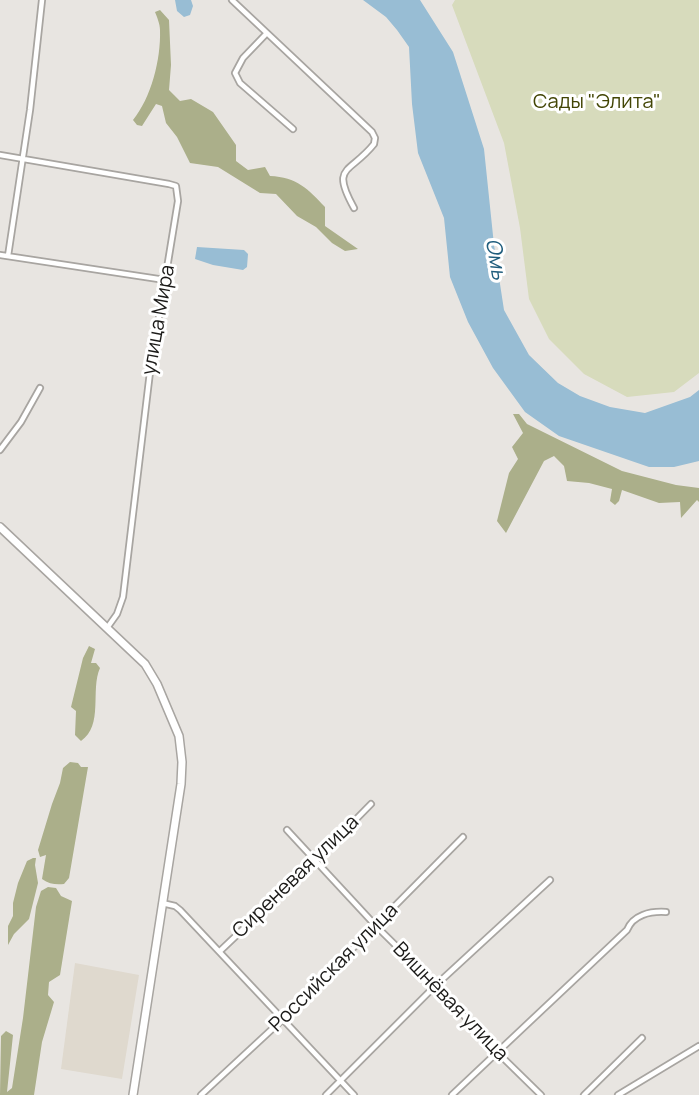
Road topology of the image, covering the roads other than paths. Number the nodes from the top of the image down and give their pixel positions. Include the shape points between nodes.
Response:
1 (42, 0) edge
2 (232, 0) edge
3 (267, 33) junction
4 (293, 129) dead end
5 (0, 155) edge
6 (23, 159) junction
7 (354, 208) dead end
8 (0, 255) edge
9 (8, 256) junction
10 (165, 280) junction
11 (40, 388) dead end
12 (0, 450) edge
13 (0, 527) edge
14 (105, 627) junction
15 (371, 804) dead end
16 (287, 830) dead end
17 (464, 837) dead end
18 (315, 861) junction
19 (550, 880) dead end
20 (162, 903) junction
21 (666, 912) dead end
22 (376, 926) junction
23 (220, 951) junction
24 (436, 985) junction
25 (282, 1019) junction
26 (642, 1038) dead end
27 (699, 1046) edge
28 (496, 1051) junction
29 (341, 1081) junction
30 (133, 1095) edge
31 (201, 1095) edge
32 (326, 1095) edge
33 (354, 1095) edge
34 (452, 1095) edge
35 (540, 1095) edge
36 (584, 1095) edge
37 (618, 1095) edge

1 - 6 street
2 - 3 street
3 - 4 street via 243,58 235,73 240,83
3 - 7 street via 375,138 374,144 342,178
5 - 6 street, улица Мира
6 - 9 street
6 - 10 street, улица Мира via 176,186 178,201
8 - 9 street
9 - 10 street
10 - 14 street, улица Мира via 143,421 123,597 117,614
11 - 12 street
13 - 14 street
14 - 20 street via 145,664 179,736 181,784
15 - 18 street, Сиреневая улица
16 - 18 street, Вишнёвая улица
17 - 22 street, Российская улица
18 - 22 street, Вишнёвая улица
18 - 23 street, Сиреневая улица
19 - 24 street
20 - 23 street via 175,906
20 - 30 street
21 - 28 street via 632,920 627,930
22 - 24 street, Вишнёвая улица
22 - 25 street, Российская улица
23 - 25 street
24 - 28 street, Вишнёвая улица
24 - 29 street
25 - 29 street
25 - 31 street, Российская улица
26 - 36 street
27 - 37 street
28 - 34 street
28 - 35 street, Вишнёвая улица
29 - 32 street
29 - 33 street

